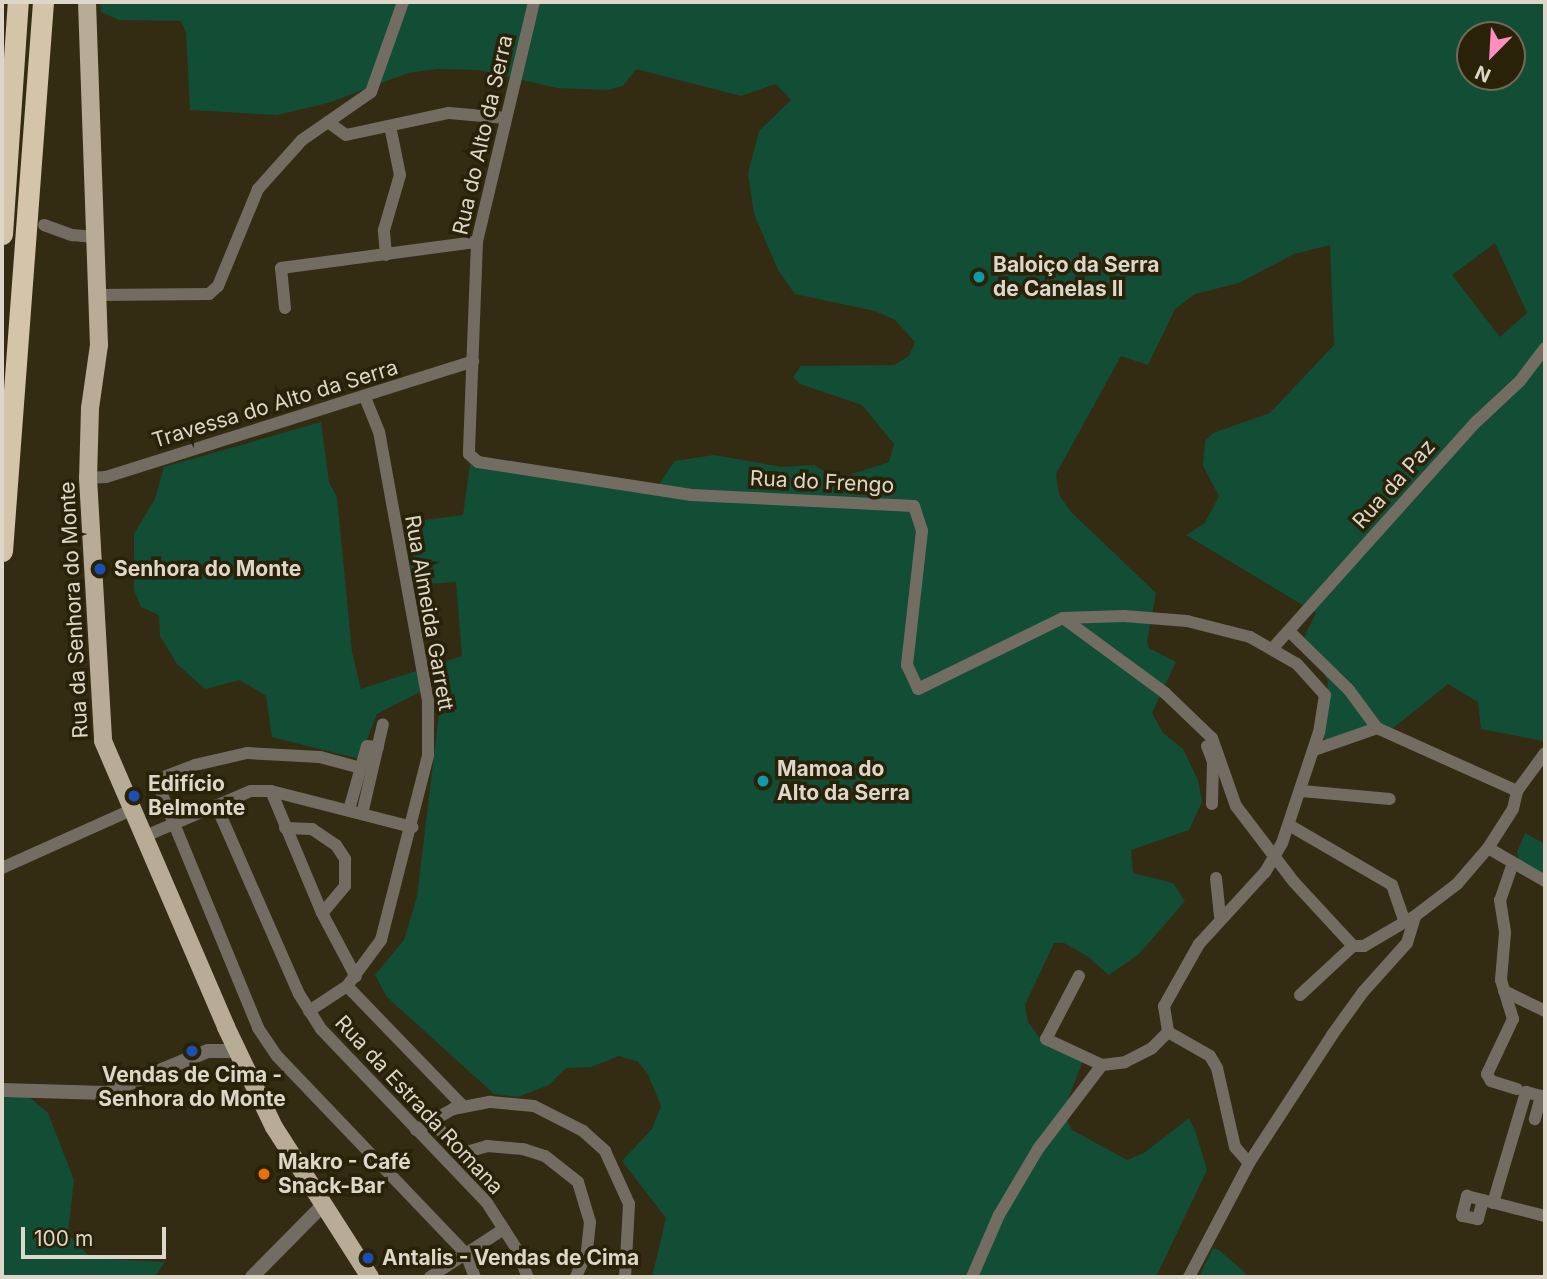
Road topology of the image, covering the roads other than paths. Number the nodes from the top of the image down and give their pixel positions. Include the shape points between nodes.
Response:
1 (18, 2) edge
2 (43, 2) edge
3 (88, 2) edge
4 (403, 2) edge
5 (534, 2) edge
6 (506, 118) junction
7 (328, 122) junction
8 (390, 126) junction
9 (44, 225) dead end
10 (2, 234) edge
11 (94, 237) junction
12 (477, 242) junction
13 (386, 255) junction
14 (97, 295) junction
15 (285, 308) dead end
16 (1545, 348) edge
17 (473, 361) junction
18 (365, 397) junction
19 (88, 478) junction
20 (2, 551) edge
21 (1063, 618) junction
22 (1291, 632) junction
23 (1273, 648) junction
24 (383, 724) dead end
25 (1198, 724) junction
26 (1377, 728) junction
27 (378, 747) junction
28 (1314, 750) junction
29 (1545, 754) edge
30 (361, 768) junction
31 (271, 791) junction
32 (1302, 791) junction
33 (1517, 791) junction
34 (1390, 799) dead end
35 (1212, 804) dead end
36 (216, 805) junction
37 (131, 810) junction
38 (356, 812) junction
39 (173, 824) junction
40 (1289, 825) junction
41 (412, 827) junction
42 (285, 828) junction
43 (143, 837) junction
44 (1488, 848) junction
45 (1275, 854) junction
46 (1513, 863) junction
47 (2, 868) edge
48 (1216, 878) dead end
49 (1545, 881) edge
50 (322, 914) junction
51 (1220, 916) junction
52 (1410, 918) junction
53 (1353, 946) junction
54 (1079, 976) dead end
55 (352, 982) junction
56 (1504, 991) junction
57 (1300, 995) dead end
58 (309, 1011) junction
59 (1545, 1011) edge
60 (226, 1027) junction
61 (1168, 1032) junction
62 (208, 1051) junction
63 (237, 1051) junction
64 (1102, 1065) junction
65 (2, 1090) edge
66 (1522, 1090) junction
67 (463, 1106) junction
68 (1520, 1115) junction
69 (430, 1120) junction
70 (1540, 1120) edge
71 (416, 1130) junction
72 (1249, 1163) junction
73 (323, 1205) junction
74 (1545, 1216) edge
75 (504, 1229) junction
76 (466, 1254) junction
77 (252, 1277) edge
78 (370, 1277) edge
79 (430, 1277) edge
80 (475, 1277) edge
81 (528, 1277) edge
82 (576, 1277) edge
83 (625, 1277) edge
84 (972, 1277) edge
85 (1189, 1277) edge

1 - 10 highway
2 - 20 highway
3 - 11 main road, Rua da Senhora do Monte
4 - 7 street via 372,92
5 - 6 street, Rua do Alto da Serra
6 - 8 street via 449,113
6 - 12 street, Rua do Alto da Serra
7 - 8 street via 346,135
7 - 14 street via 302,140 258,190 218,286 209,295
8 - 13 street via 400,175 384,230
9 - 11 street
11 - 14 main road, Rua da Senhora do Monte
12 - 13 street
12 - 17 street, Rua do Alto da Serra
13 - 15 street via 281,268
14 - 19 main road, Rua da Senhora do Monte via 99,345 90,408
16 - 22 street, Rua da Paz via 1520,381 1476,422 1322,592
17 - 18 street, Travessa do Alto da Serra
17 - 21 street, Rua do Frengo via 470,454 478,462 691,495 914,506 922,531 907,665 918,689
18 - 19 street, Travessa do Alto da Serra via 106,477
18 - 41 street, Rua Almeida Garrett via 379,432 428,701 427,768
19 - 37 main road, Rua da Senhora do Monte via 103,740
21 - 23 street, Rua do Frengo via 1187,621 1250,637
21 - 25 street via 1165,693
22 - 23 street, Rua da Paz
22 - 26 street via 1349,690
23 - 28 street, Rua do Frengo via 1297,664 1325,695
24 - 27 street
25 - 35 street via 1213,762
25 - 45 street via 1217,748 1236,806
26 - 28 street
26 - 33 street
27 - 30 street via 367,746
27 - 38 street
28 - 32 street, Rua do Frengo
29 - 33 street
30 - 38 street
30 - 39 street via 279,752 233,755 195,765 156,780
31 - 36 street via 251,791
31 - 38 street
31 - 42 street
32 - 34 street
32 - 40 street, Rua do Frengo
33 - 44 street via 1513,809
36 - 39 street
36 - 58 street, Rua da Estrada Romana
37 - 43 main road, Rua da Senhora do Monte
37 - 47 street
38 - 41 street
39 - 43 street
39 - 76 street via 258,1028 277,1056
40 - 45 street, Rua do Frengo
40 - 52 street via 1392,885
41 - 55 street, Rua Almeida Garrett via 387,926 370,961
42 - 50 street
42 - 50 street via 312,829 336,845 345,859 345,886
43 - 60 main road, Rua da Senhora do Monte
44 - 46 street
44 - 52 street via 1457,884
45 - 51 street, Rua do Frengo via 1265,872
45 - 53 street
46 - 49 street
46 - 56 street via 1500,900 1506,933
48 - 51 street
50 - 55 street
51 - 61 street, Rua do Frengo via 1164,1006
52 - 53 street via 1364,946
52 - 72 street via 1407,943 1348,1013
53 - 57 street
54 - 64 street via 1046,1039
55 - 58 street, Rua Almeida Garrett
55 - 67 street
56 - 59 street
56 - 66 street via 1513,1019 1487,1074 1491,1081
58 - 71 street, Rua da Estrada Romana
60 - 62 street
60 - 63 main road, Rua da Senhora do Monte
61 - 64 street via 1152,1048 1125,1062
61 - 72 street via 1210,1056 1236,1147
62 - 63 street
62 - 65 street via 106,1093
63 - 73 main road, Rua da Senhora do Monte via 274,1128
64 - 84 street via 1038,1149 999,1215
66 - 68 street
66 - 70 street via 1541,1096
67 - 69 street
67 - 83 street via 490,1102 534,1106 567,1120 605,1151 629,1204
68 - 70 street
68 - 74 street via 1488,1202
69 - 71 street
69 - 82 street via 463,1153 487,1146 523,1149 545,1156 578,1182 590,1222 587,1252
71 - 75 street, Rua da Estrada Romana via 487,1203
72 - 85 street
73 - 77 street
73 - 78 main road, Rua da Senhora do Monte
75 - 76 street
75 - 81 street, Rua da Estrada Romana
76 - 79 street
76 - 80 street

